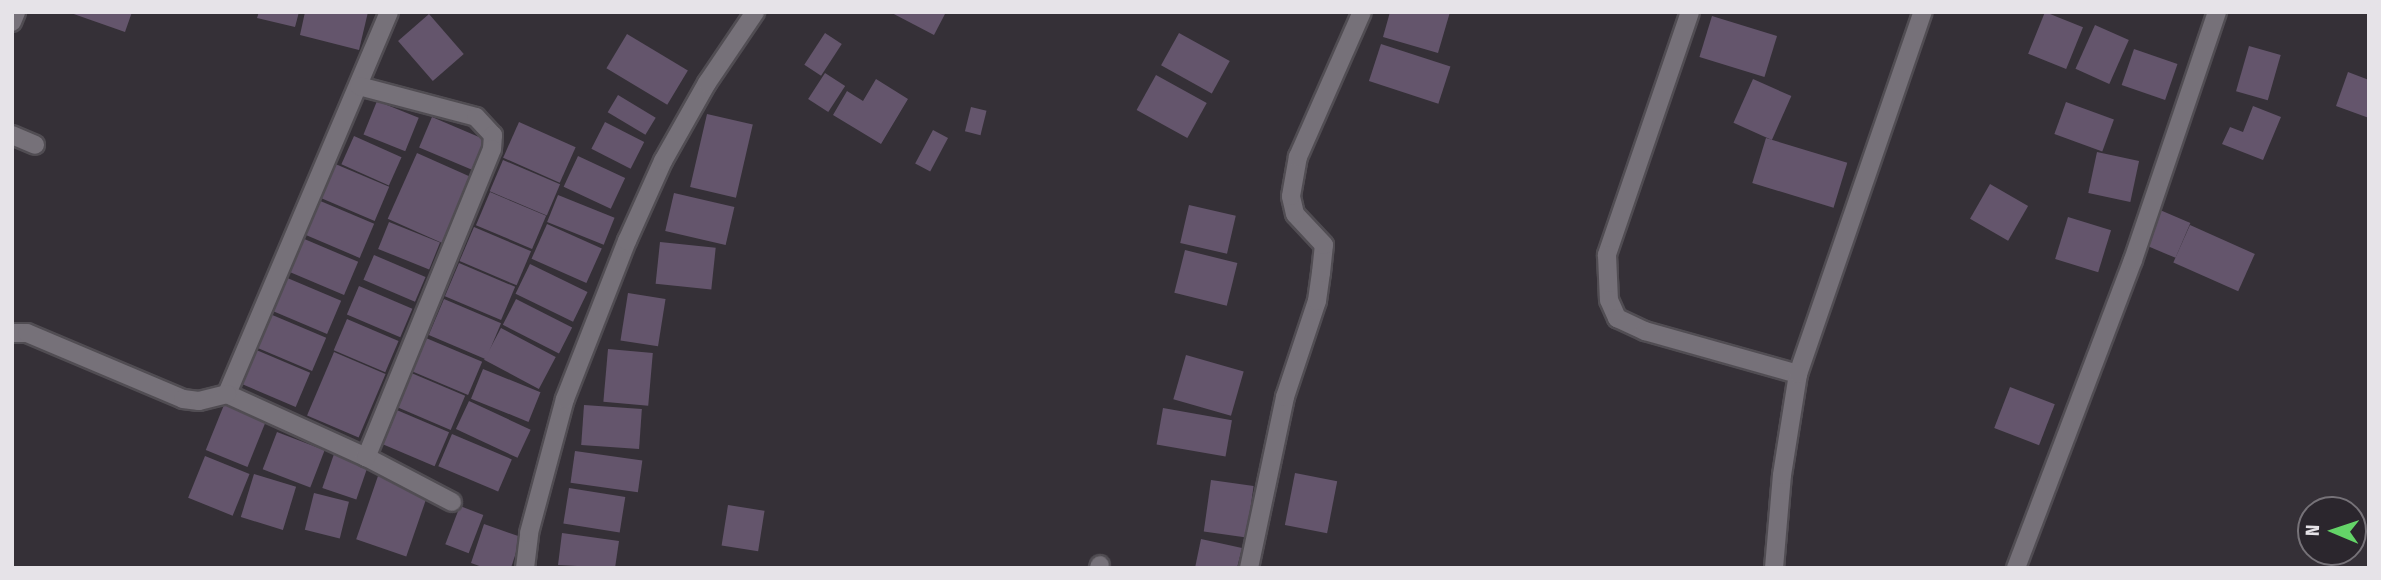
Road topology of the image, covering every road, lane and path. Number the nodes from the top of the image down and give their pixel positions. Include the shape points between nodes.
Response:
1 (16, 12) edge
2 (389, 12) edge
3 (755, 12) edge
4 (1362, 12) edge
5 (1689, 12) edge
6 (1923, 12) edge
7 (2217, 12) edge
8 (12, 22) edge
9 (359, 86) junction
10 (12, 135) edge
11 (35, 145) dead end
12 (12, 333) edge
13 (1798, 374) junction
14 (227, 394) junction
15 (366, 457) junction
16 (452, 502) dead end
17 (525, 568) edge
18 (1249, 568) edge
19 (1774, 568) edge
20 (2016, 568) edge

1 - 8 street
2 - 9 street
3 - 17 street via 663,161 627,241 565,399 529,533
4 - 18 street via 1298,157 1291,196 1295,215 1324,246 1321,273 1317,301 1285,397
5 - 13 street via 1606,255 1609,300 1617,318 1645,331
6 - 13 street
7 - 20 street via 2133,260
9 - 14 street
9 - 15 street via 475,117 493,135 492,149
10 - 11 street
12 - 14 street via 27,333 183,399 199,401
13 - 19 street
14 - 15 street
15 - 16 street

